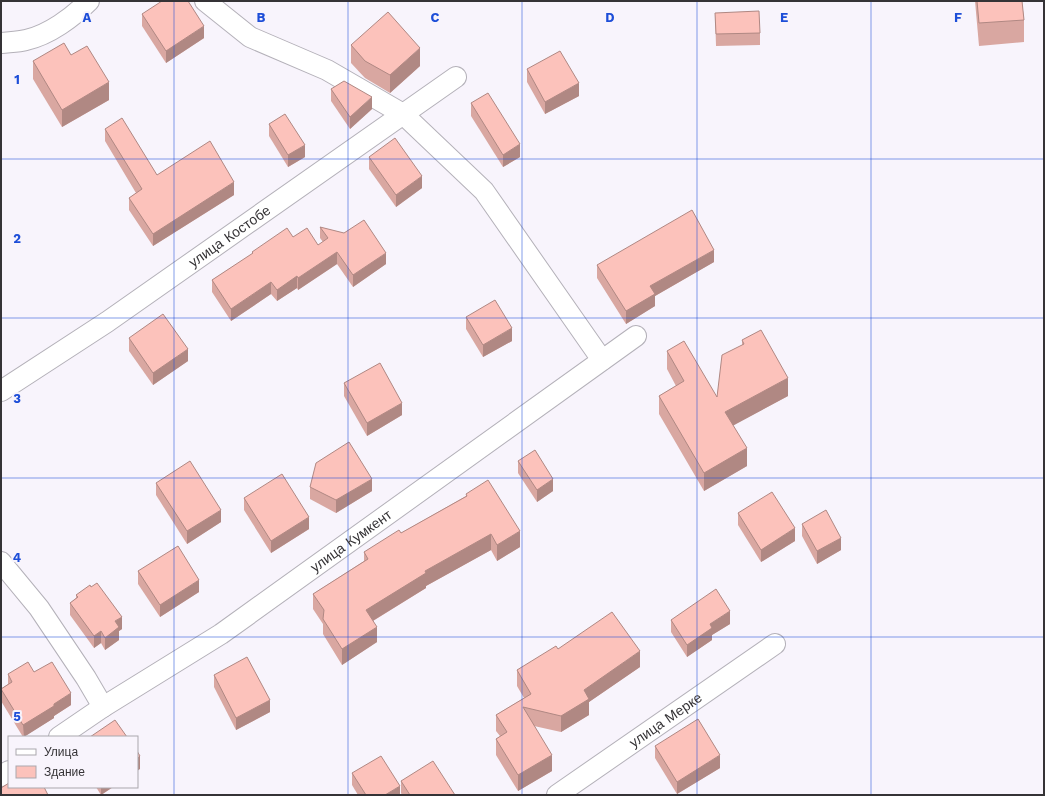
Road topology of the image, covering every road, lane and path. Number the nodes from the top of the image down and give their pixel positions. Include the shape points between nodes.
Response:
1 (89, 1) edge
2 (205, 1) edge
3 (1, 43) edge
4 (456, 77) dead end
5 (403, 114) junction
6 (636, 336) dead end
7 (602, 360) junction
8 (1, 391) edge
9 (1, 562) edge
10 (774, 644) dead end
11 (103, 707) junction
12 (60, 736) edge
13 (557, 795) edge

1 - 3 street via 53,29 26,40
2 - 5 street via 250,37 326,70
4 - 5 street, улица Костобе
5 - 7 street via 484,191
5 - 8 street, улица Костобе via 107,322
6 - 7 street, улица Кумкент
7 - 11 street, улица Кумкент via 221,634
9 - 11 street via 39,608
10 - 13 street, улица Мерке
11 - 12 street, улица Кумкент

